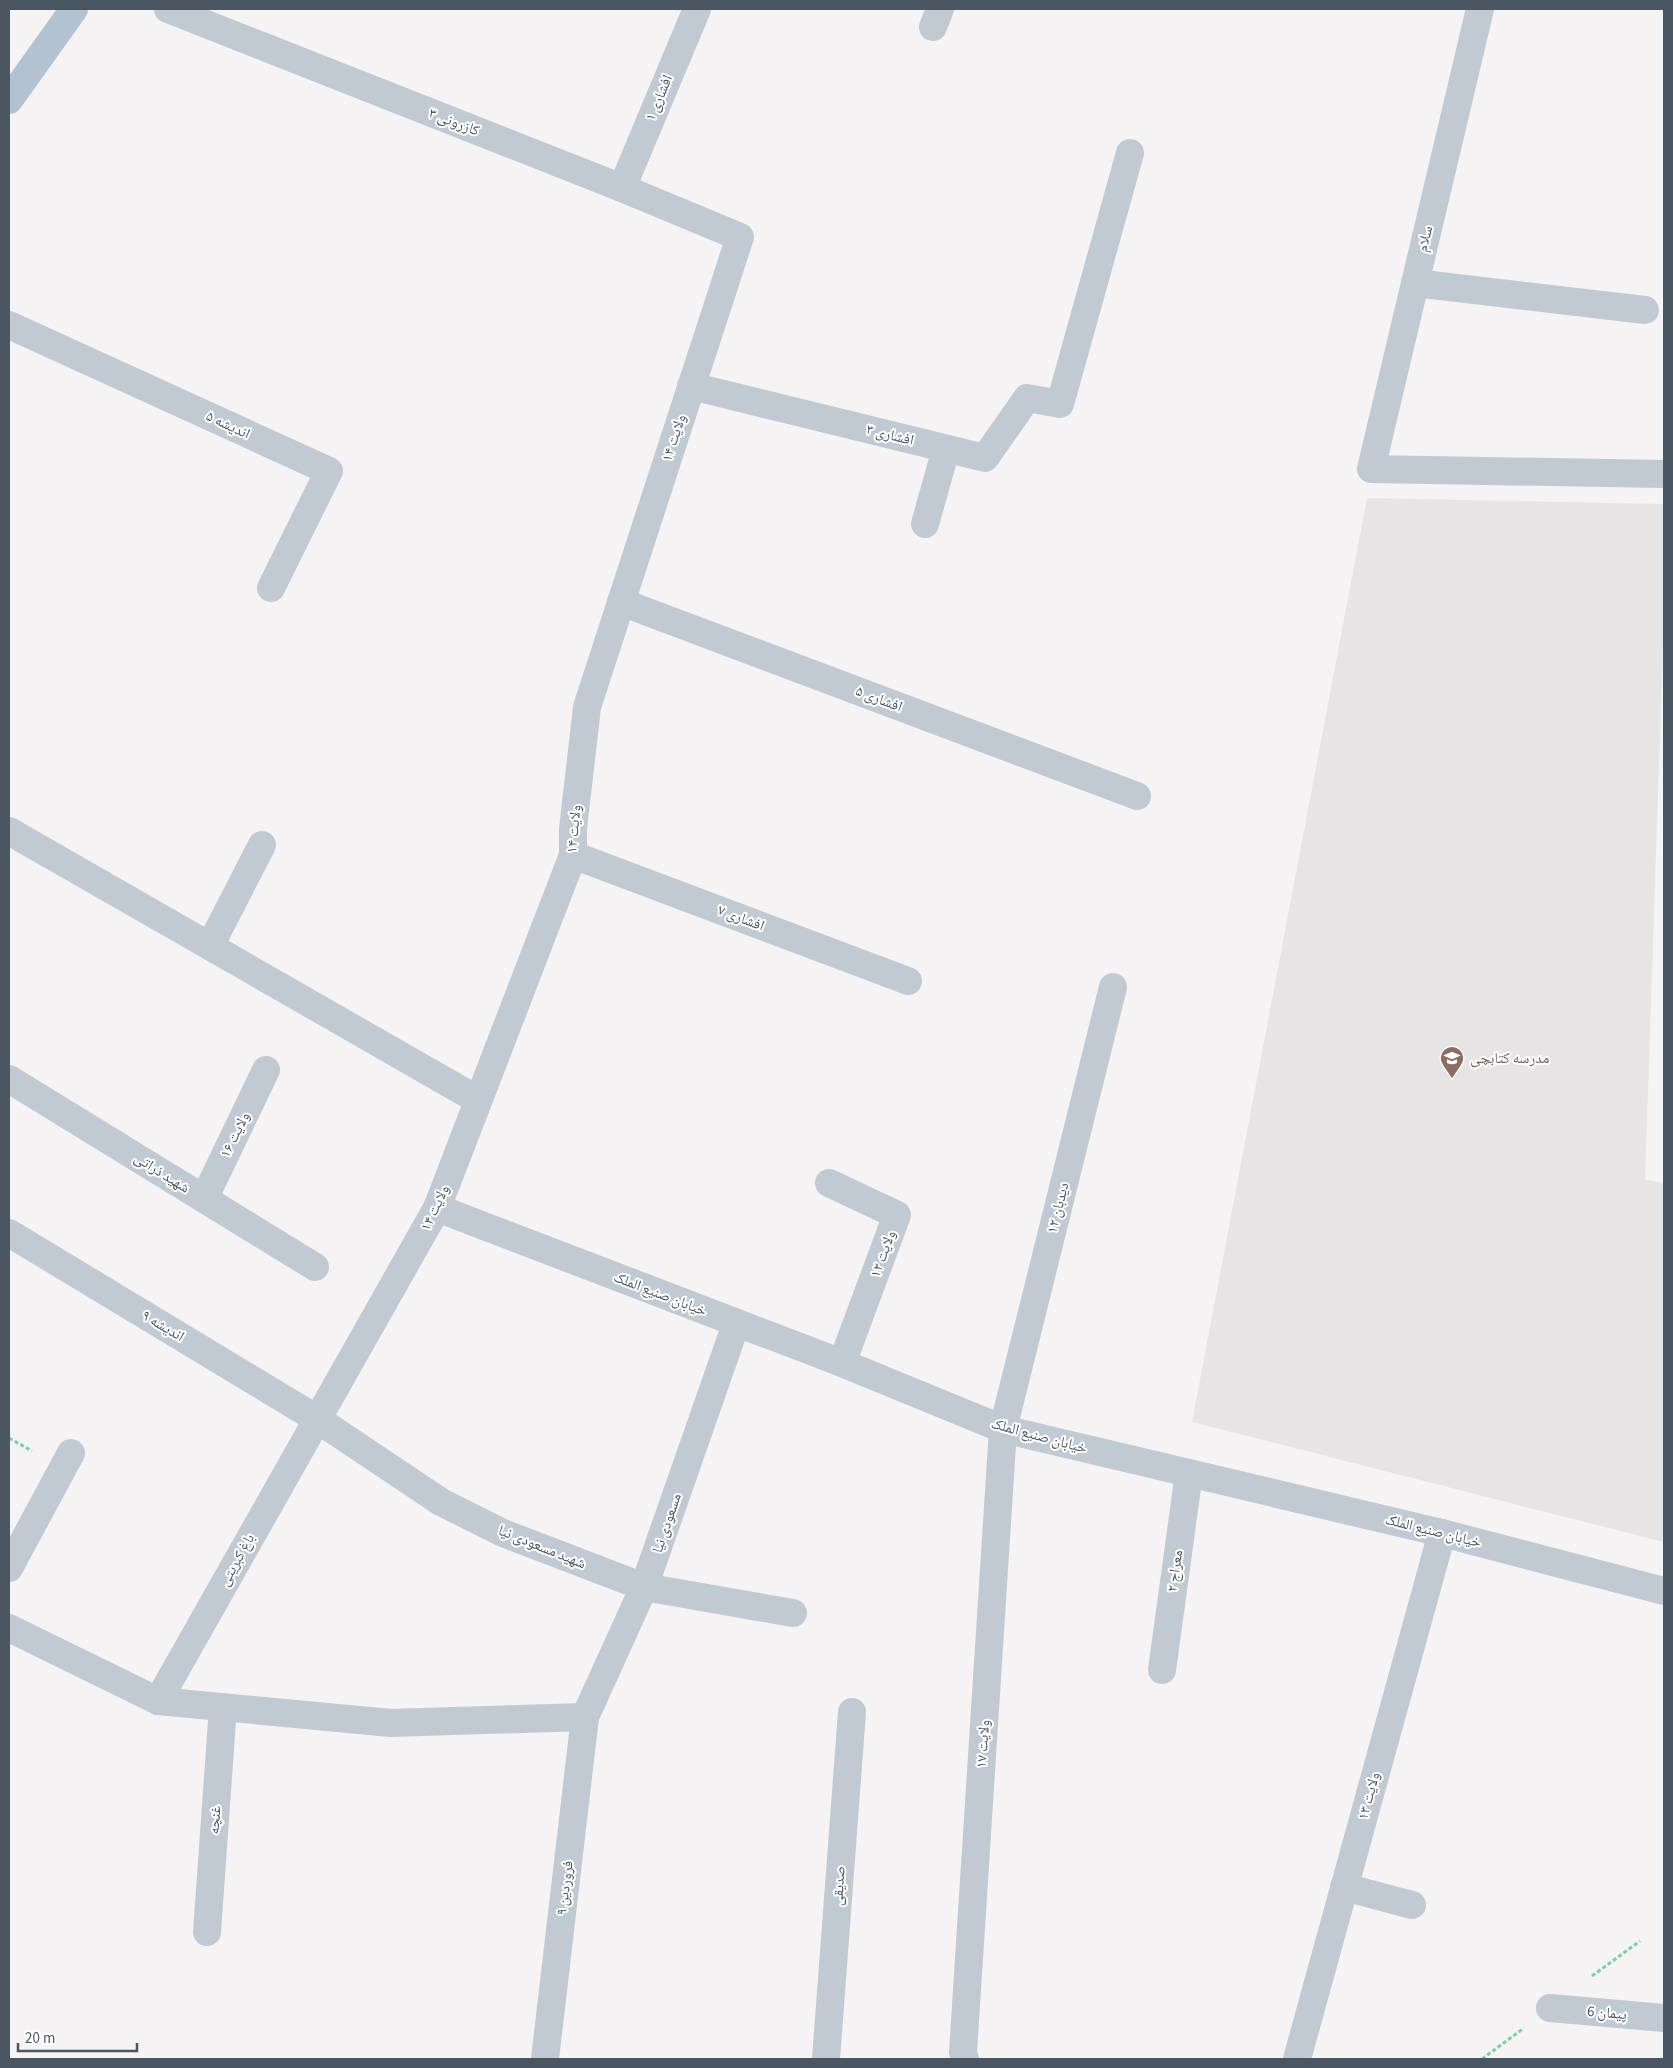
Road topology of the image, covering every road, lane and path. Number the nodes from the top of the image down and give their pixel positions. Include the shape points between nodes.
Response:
1 (52, 9) edge
2 (74, 9) edge
3 (168, 9) edge
4 (696, 9) edge
5 (1480, 9) edge
6 (9, 67) edge
7 (9, 100) edge
8 (1130, 153) dead end
9 (622, 188) junction
10 (740, 237) joint
11 (1415, 283) junction
12 (1645, 310) dead end
13 (9, 325) edge
14 (691, 386) junction
15 (946, 449) junction
16 (1664, 474) edge
17 (925, 524) dead end
18 (271, 588) dead end
19 (621, 602) junction
20 (1137, 796) dead end
21 (9, 831) edge
22 (262, 845) dead end
23 (573, 855) junction
24 (210, 946) junction
25 (908, 981) dead end
26 (1113, 987) dead end
27 (266, 1070) dead end
28 (9, 1079) edge
29 (478, 1100) junction
30 (829, 1183) dead end
31 (204, 1199) junction
32 (437, 1208) junction
33 (9, 1233) edge
34 (315, 1268) dead end
35 (736, 1324) junction
36 (842, 1363) junction
37 (317, 1419) junction
38 (1003, 1429) junction
39 (71, 1454) dead end
40 (1189, 1473) junction
41 (1442, 1533) junction
42 (9, 1568) edge
43 (644, 1587) junction
44 (1664, 1591) edge
45 (792, 1613) dead end
46 (9, 1628) edge
47 (1162, 1670) dead end
48 (158, 1701) junction
49 (223, 1707) junction
50 (852, 1712) dead end
51 (585, 1717) junction
52 (1344, 1887) junction
53 (1412, 1905) dead end
54 (207, 1932) dead end
55 (1550, 2008) dead end
56 (1664, 2018) edge
57 (545, 2059) edge
58 (826, 2059) edge
59 (965, 2059) edge
60 (1297, 2059) edge

1 - 6 main road
2 - 7 main road
3 - 9 street, کازرونی ۳
4 - 9 street, افشاری ۱
5 - 11 street, سلام
8 - 15 street, افشاری ۳ via 1060,404 1027,398 985,458
9 - 10 street, کازرونی ۳
10 - 14 street, ولایت ۱۴
11 - 12 street
11 - 16 street, سلام via 1371,469
13 - 18 street, اندیشه ۵ via 328,471
14 - 15 street, افشاری ۳
14 - 19 street, ولایت ۱۴
15 - 17 street
19 - 20 street, افشاری ۵
19 - 23 street, ولایت ۱۴ via 587,707
21 - 24 street
22 - 24 street
23 - 25 street, افشاری ۷
23 - 29 street, ولایت ۱۴
24 - 29 street
26 - 38 street, دیدبان ۱۲
27 - 31 street, ولایت ۱۶
28 - 31 street, شهید ذراتی
29 - 32 street, ولایت ۱۴
30 - 36 street, ولایت ۱۲ via 897,1215
31 - 34 street, شهید ذراتی
32 - 35 street, خیابان صنیع الملک
32 - 37 street, ولایت ۱۴
33 - 37 street, اندیشه ۹
35 - 36 street, خیابان صنیع الملک
35 - 43 street, مسعودی نیا
36 - 38 street, خیابان صنیع الملک
37 - 43 street, شهید مسعودی نیا via 440,1502 503,1532
37 - 48 street, باغ کبریتی
38 - 40 street, خیابان صنیع الملک
38 - 59 street, ولایت ۱۷
39 - 42 street
40 - 41 street, خیابان صنیع الملک
40 - 47 street, معراج ۲
41 - 44 street, خیابان صنیع الملک
41 - 52 street, ولایت ۱۳
43 - 45 street, شهید مسعودی نیا
43 - 51 street, مسعودی نیا
46 - 48 street
48 - 49 street
49 - 51 street via 392,1723
49 - 54 street, غنچه
50 - 58 street, صدیقی
51 - 57 street, فروردین ۹
52 - 53 street
52 - 60 street, ولایت ۱۳
55 - 56 street, پیمان 6

